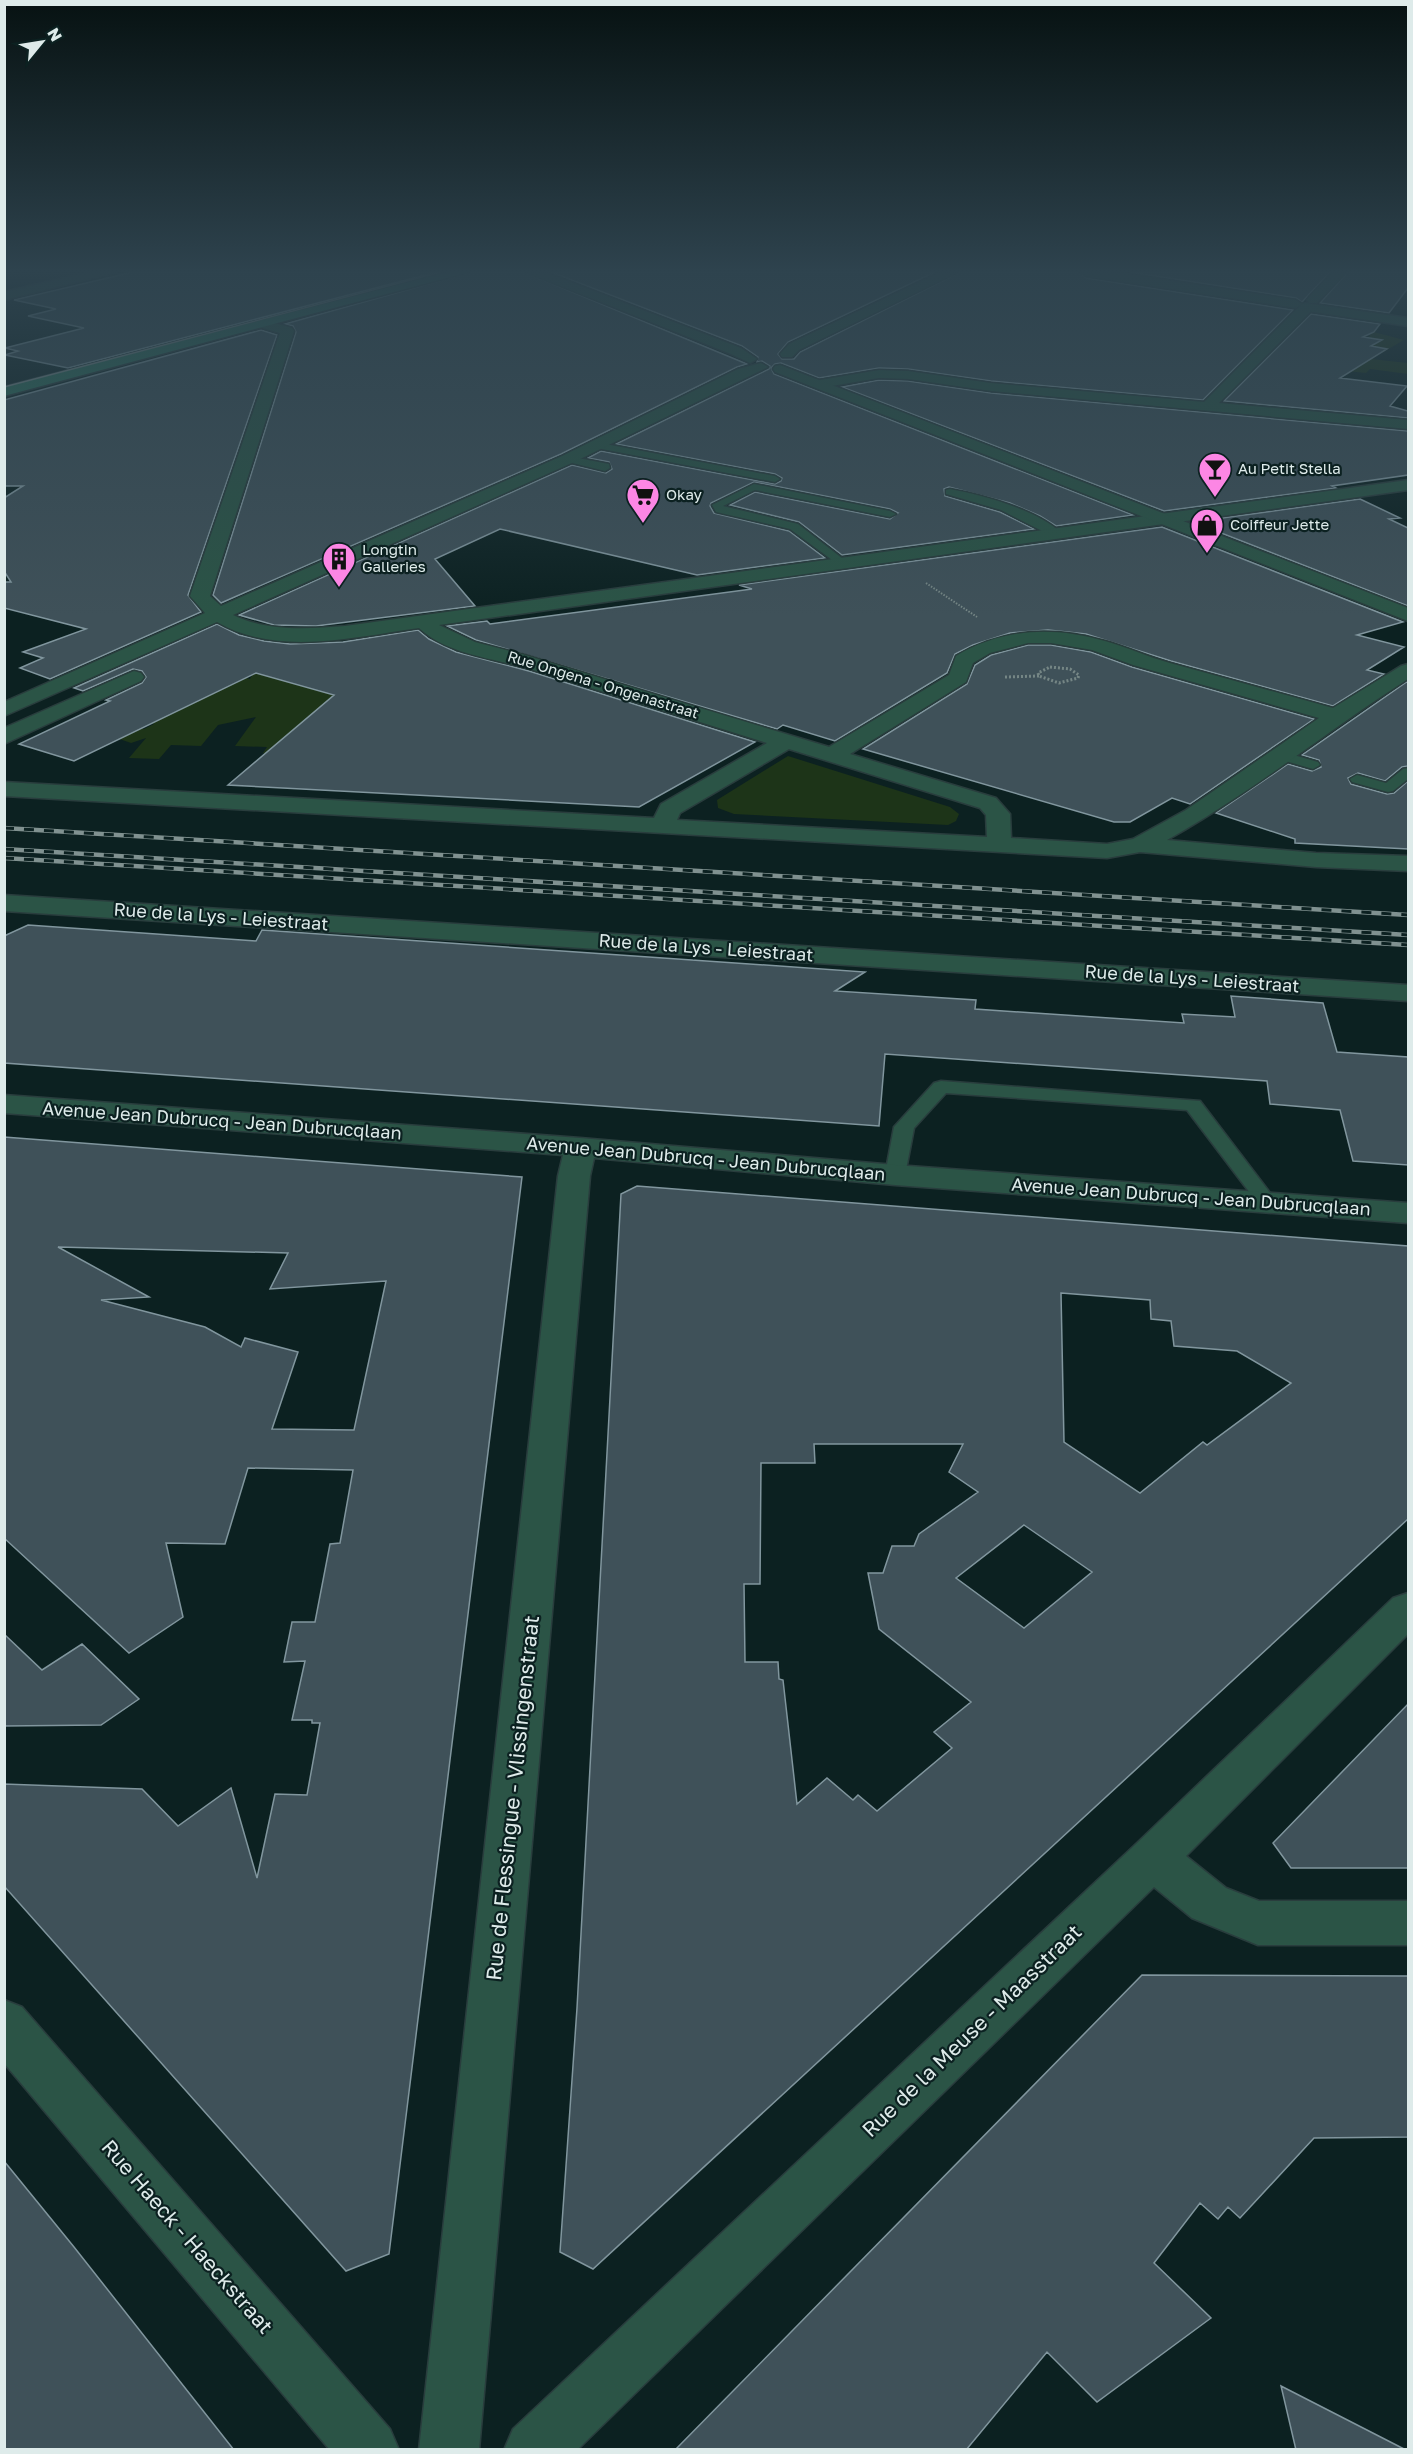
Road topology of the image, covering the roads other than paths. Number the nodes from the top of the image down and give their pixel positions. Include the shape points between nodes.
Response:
1 (25, 387) edge
2 (269, 387) edge
3 (714, 387) edge
4 (860, 387) edge
5 (868, 387) edge
6 (988, 387) edge
7 (1227, 387) edge
8 (4, 392) edge
9 (888, 394) dead end
10 (1208, 406) junction
11 (1408, 425) edge
12 (595, 445) junction
13 (562, 462) junction
14 (605, 468) dead end
15 (584, 469) dead end
16 (792, 482) dead end
17 (1408, 485) edge
18 (950, 492) dead end
19 (1167, 510) junction
20 (890, 514) dead end
21 (1203, 514) junction
22 (1237, 527) dead end
23 (747, 529) dead end
24 (802, 532) junction
25 (1056, 534) junction
26 (843, 564) junction
27 (218, 615) junction
28 (1408, 615) edge
29 (423, 621) junction
30 (223, 637) dead end
31 (149, 670) dead end
32 (1408, 670) edge
33 (15, 686) dead end
34 (37, 694) junction
35 (4, 710) edge
36 (1336, 716) junction
37 (4, 737) edge
38 (788, 740) junction
39 (834, 754) junction
40 (1280, 755) junction
41 (1313, 765) dead end
42 (1408, 772) edge
43 (1357, 779) dead end
44 (4, 789) edge
45 (663, 826) junction
46 (999, 844) junction
47 (1140, 844) junction
48 (1408, 864) edge
49 (4, 903) edge
50 (1408, 993) edge
51 (4, 1104) edge
52 (580, 1148) junction
53 (895, 1175) junction
54 (1267, 1202) junction
55 (1408, 1213) edge
56 (1408, 1609) edge
57 (1153, 1858) junction
58 (1408, 1923) edge
59 (4, 2024) edge
60 (369, 2450) edge
61 (449, 2450) edge
62 (534, 2450) edge

1 - 8 main road
2 - 27 street via 200,596
3 - 12 street
4 - 19 street
5 - 9 street
6 - 10 street
7 - 10 street
10 - 11 street
12 - 13 street
12 - 16 lane
13 - 14 lane
13 - 15 lane
13 - 27 street
17 - 21 street
18 - 25 lane via 981,497 1017,510
19 - 21 street
19 - 25 street
19 - 28 street
20 - 24 lane via 754,487 717,505 720,510 794,526
21 - 22 street
23 - 24 lane
24 - 26 lane
25 - 26 street
26 - 29 street
27 - 29 street via 248,629 308,635
27 - 30 street
27 - 34 street
29 - 38 street, Rue Ongena - Ongenastraat via 448,640
31 - 37 street
32 - 36 street
33 - 34 street
34 - 35 street
36 - 39 street via 1140,662 1089,642 1011,640 974,652 963,660 959,678
36 - 40 street
38 - 39 street, Rue Ongena - Ongenastraat
38 - 45 street via 669,809
39 - 46 street, Rue Ongena - Ongenastraat via 988,803 998,814
40 - 41 lane
40 - 47 street via 1194,815
42 - 43 lane via 1388,788
44 - 45 street
45 - 46 street
46 - 47 street via 1107,851
47 - 48 street
49 - 50 street, Rue de la Lys - Leiestraat
51 - 52 street, Avenue Jean Dubrucq - Jean Dubrucqlaan
52 - 53 street, Avenue Jean Dubrucq - Jean Dubrucqlaan
52 - 61 street, Rue de Flessingue - Vlissingenstraat via 573,1187
53 - 54 street, Avenue Jean Dubrucq - Jean Dubrucqlaan
53 - 54 lane via 903,1127 941,1087 1158,1102 1193,1105
54 - 55 street, Avenue Jean Dubrucq - Jean Dubrucqlaan
56 - 57 street, Rue de la Meuse - Maasstraat
57 - 58 street via 1209,1903 1258,1923
57 - 62 street, Rue de la Meuse - Maasstraat
59 - 60 street, Rue Haeck - Haeckstraat

